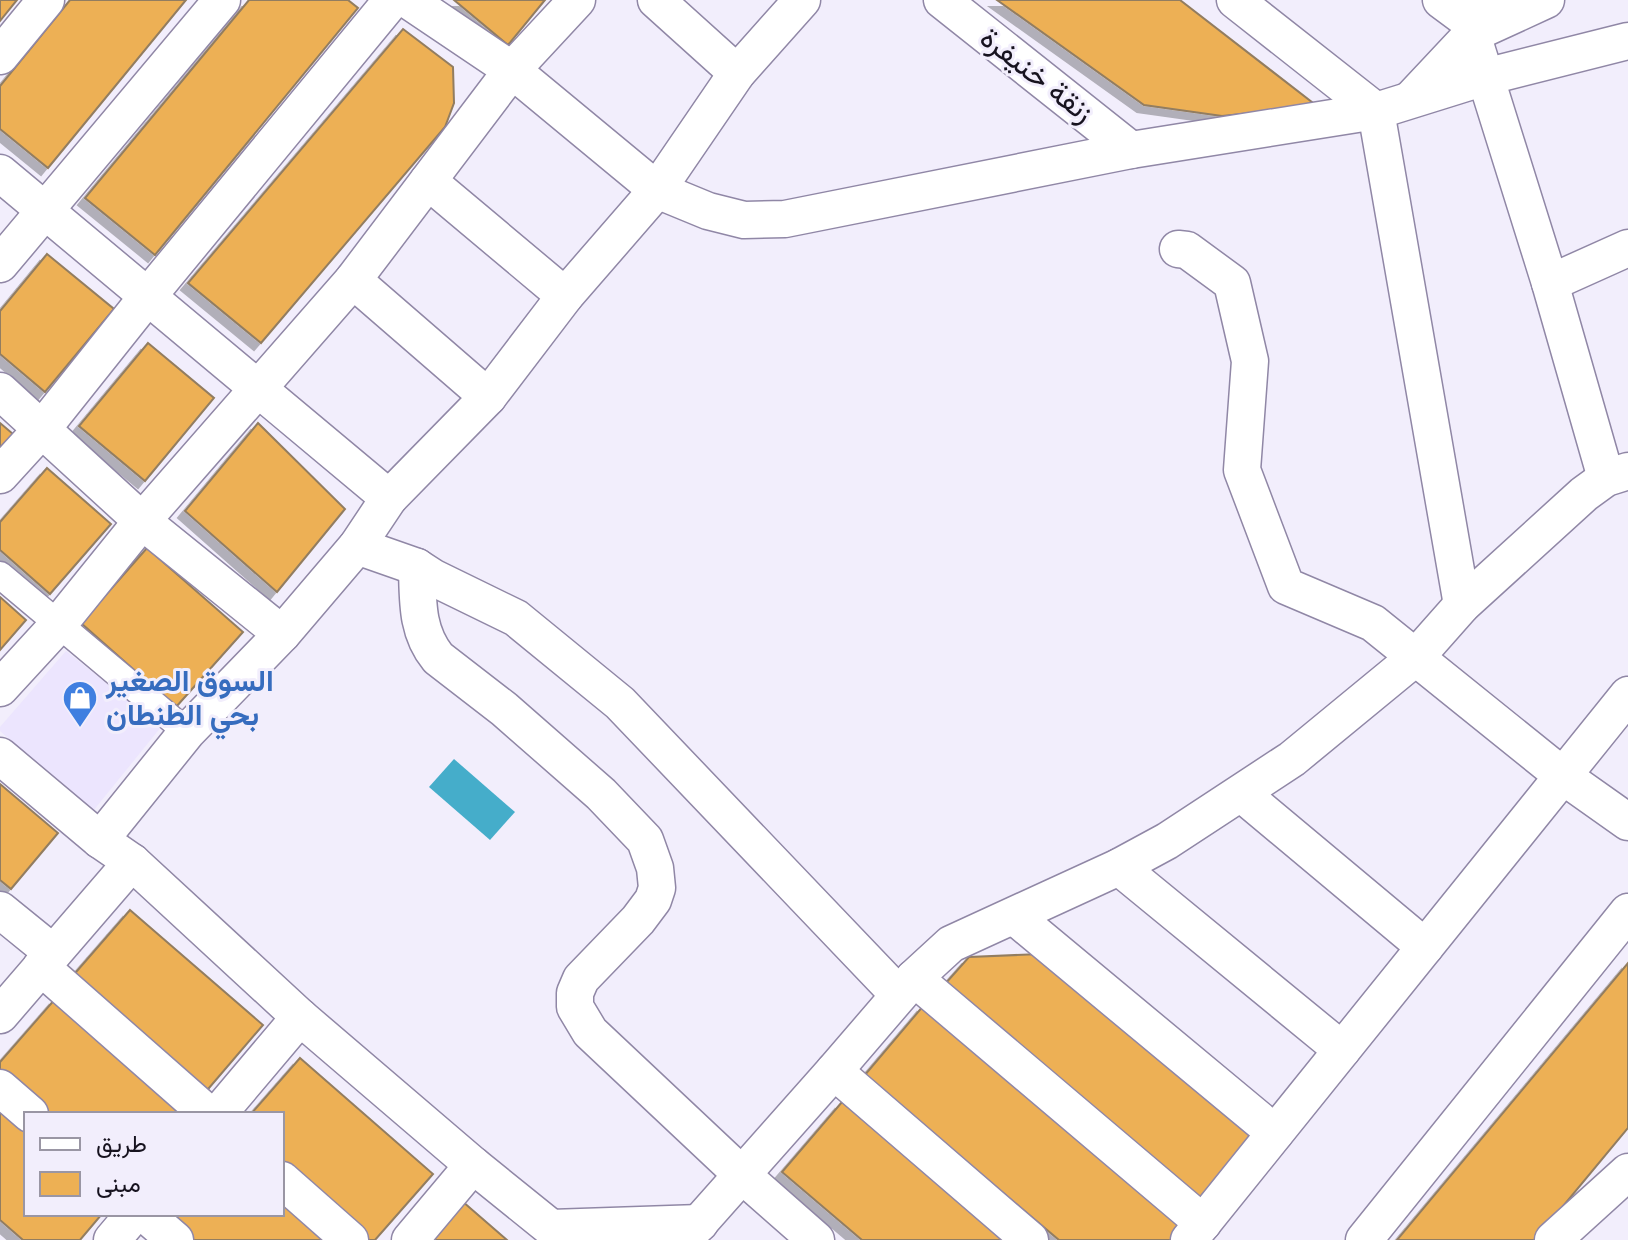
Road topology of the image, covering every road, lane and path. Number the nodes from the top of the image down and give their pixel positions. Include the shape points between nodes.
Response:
1 (46, 0) edge
2 (222, 0) edge
3 (392, 0) edge
4 (408, 0) edge
5 (577, 0) edge
6 (656, 0) edge
7 (802, 0) edge
8 (942, 0) edge
9 (1235, 0) edge
10 (1441, 0) edge
11 (1546, 0) edge
12 (1478, 19) edge
13 (1625, 52) edge
14 (0, 56) edge
15 (512, 70) junction
16 (737, 73) junction
17 (1485, 77) junction
18 (1392, 107) junction
19 (1131, 150) junction
20 (0, 173) edge
21 (428, 181) junction
22 (657, 190) junction
23 (44, 210) junction
24 (1628, 248) edge
25 (1178, 249) dead end
26 (0, 264) edge
27 (353, 280) junction
28 (1550, 283) junction
29 (148, 296) junction
30 (565, 296) junction
31 (259, 388) junction
32 (0, 391) edge
33 (488, 397) junction
34 (42, 429) junction
35 (1617, 474) edge
36 (0, 475) edge
37 (389, 498) junction
38 (142, 521) junction
39 (357, 546) junction
40 (417, 567) junction
41 (0, 575) edge
42 (1462, 605) junction
43 (58, 625) junction
44 (282, 634) junction
45 (1416, 657) junction
46 (0, 688) edge
47 (1628, 695) edge
48 (187, 732) junction
49 (0, 756) edge
50 (1563, 776) junction
51 (1242, 794) junction
52 (1628, 822) edge
53 (100, 840) junction
54 (132, 862) junction
55 (1119, 867) junction
56 (0, 910) edge
57 (1628, 912) edge
58 (1014, 916) junction
59 (1425, 947) junction
60 (47, 960) junction
61 (906, 986) junction
62 (0, 1015) edge
63 (300, 1017) junction
64 (1342, 1050) junction
65 (834, 1071) junction
66 (0, 1088) edge
67 (28, 1112) edge
68 (206, 1112) edge
69 (220, 1112) edge
70 (1275, 1133) junction
71 (473, 1165) junction
72 (1628, 1172) edge
73 (741, 1174) junction
74 (284, 1182) edge
75 (132, 1216) edge
76 (147, 1216) edge
77 (692, 1231) edge
78 (1196, 1232) edge
79 (556, 1234) edge
80 (112, 1240) edge
81 (175, 1240) edge
82 (350, 1240) edge
83 (410, 1240) edge
84 (816, 1240) edge
85 (1030, 1240) edge
86 (1364, 1240) edge
87 (1553, 1240) edge

1 - 14 street
2 - 23 street
3 - 29 street
4 - 15 street
5 - 15 street
6 - 16 street
7 - 16 street
8 - 19 street, زنقة خنيفرة
9 - 18 street
10 - 12 street
11 - 12 street
12 - 17 street
12 - 18 street
13 - 17 street
15 - 21 street
15 - 22 street
16 - 22 street
17 - 18 street
17 - 28 street
18 - 19 street
18 - 42 street
19 - 22 street via 785,219 744,220
20 - 23 street
21 - 27 street
21 - 30 street
22 - 30 street
23 - 26 street
23 - 29 street
24 - 28 street
25 - 45 street via 1232,283 1250,361 1242,470 1286,586 1373,623
27 - 31 street
27 - 33 street
28 - 35 street
29 - 31 street
29 - 34 street
30 - 33 street
31 - 37 street
31 - 38 street
32 - 34 street
33 - 37 street
34 - 36 street
34 - 38 street
35 - 42 street via 1584,494
37 - 39 street
38 - 43 street
38 - 44 street
39 - 40 street
39 - 44 street
40 - 61 street via 516,618 620,703
40 - 73 street via 418,616 438,658 601,794 645,840 655,868 653,900 581,979 575,1007 590,1032
41 - 43 street
42 - 45 street
43 - 46 street
43 - 48 street
44 - 48 street
45 - 50 street
45 - 51 street
47 - 50 street
48 - 53 street
49 - 53 street
50 - 52 street
50 - 59 street
51 - 55 street
51 - 59 street
53 - 54 street
54 - 60 street
54 - 63 street
55 - 58 street
55 - 64 street
56 - 60 street
57 - 86 street
58 - 61 street via 951,944
58 - 70 street
59 - 64 street
60 - 62 street
60 - 68 street
61 - 65 street
61 - 78 street
63 - 69 street
63 - 71 street
64 - 70 street
65 - 73 street
65 - 85 street
66 - 67 street
70 - 78 street
71 - 79 street
71 - 83 street
72 - 87 street
73 - 77 street
73 - 84 street
74 - 82 street
75 - 80 street
76 - 81 street
77 - 79 street

